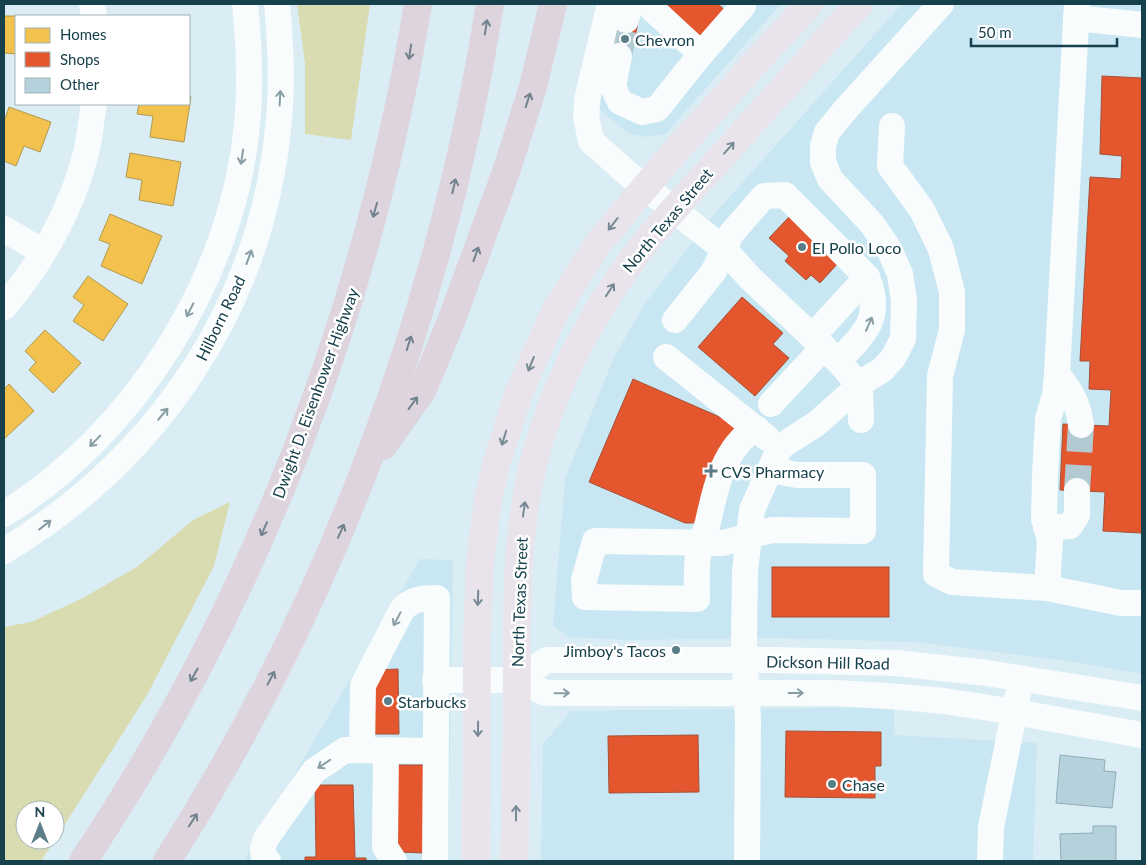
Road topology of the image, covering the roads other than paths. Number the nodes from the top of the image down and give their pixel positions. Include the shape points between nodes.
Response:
1 (245, 4) edge
2 (277, 4) edge
3 (418, 4) edge
4 (490, 4) edge
5 (553, 4) edge
6 (647, 4) edge
7 (740, 4) edge
8 (809, 4) edge
9 (859, 4) edge
10 (941, 4) edge
11 (622, 9) edge
12 (1076, 11) edge
13 (1142, 24) edge
14 (701, 54) junction
15 (620, 56) tunnel mouth
16 (94, 105) edge
17 (892, 126) dead end
18 (644, 187) junction
19 (673, 210) junction
20 (4, 229) edge
21 (725, 250) junction
22 (43, 252) junction
23 (867, 277) junction
24 (4, 308) edge
25 (675, 320) dead end
26 (824, 348) junction
27 (666, 357) dead end
28 (1057, 374) junction
29 (860, 386) junction
30 (771, 404) dead end
31 (860, 420) dead end
32 (1081, 425) tunnel mouth
33 (756, 428) junction
34 (776, 458) junction
35 (364, 471) junction
36 (1077, 491) tunnel mouth
37 (4, 514) edge
38 (1046, 528) junction
39 (749, 536) junction
40 (700, 542) junction
41 (4, 551) edge
42 (1047, 588) junction
43 (1142, 603) edge
44 (745, 660) junction
45 (1021, 679) junction
46 (435, 680) junction
47 (478, 680) junction
48 (516, 680) junction
49 (747, 693) junction
50 (1142, 698) edge
51 (1014, 712) junction
52 (1142, 735) edge
53 (374, 750) junction
54 (434, 751) junction
55 (84, 861) edge
56 (167, 861) edge
57 (268, 861) edge
58 (394, 861) edge
59 (435, 861) edge
60 (476, 861) edge
61 (514, 861) edge
62 (747, 861) edge
63 (990, 861) edge

1 -> 37 street, Hilborn Road via 250,79 247,126 238,180 205,282 182,326 142,387 114,421 79,457
41 -> 2 street, Hilborn Road via 40,530 96,485 136,445 170,405 208,349 235,295 270,187 281,81
3 -> 55 highway, Dwight D. Eisenhower Highway via 382,186 330,361 302,437 273,510 197,669 121,805
35 -> 4 highway via 423,300 450,204 476,89
35 -> 5 highway via 422,391 446,332 506,172
6 - 14 street
7 - 14 street via 743,6
8 - 18 main road
19 -> 9 main road, North Texas Street
10 - 29 street via 846,109 827,132 822,146 823,162 830,179 856,204 889,249 900,274 904,300 903,339 893,358
11 - 18 street via 588,95 586,116 592,141
12 - 13 street
12 - 28 street
14 - 15 street via 657,109 642,112 620,102 613,87
16 - 22 street via 86,153 67,208
17 - 42 street via 890,166 922,210 941,249 952,292 952,330 940,376 936,574 952,582
18 - 19 street
18 -> 47 main road via 577,274 537,347 513,409 496,465 483,531 478,598
19 - 21 street
48 -> 19 main road, North Texas Street via 521,535 540,442 569,365 590,324 627,265
20 - 22 street
21 - 23 street via 732,234 764,196 785,196
21 - 25 street via 714,270
21 - 26 street
22 - 24 street
23 - 26 street
26 -> 23 street via 865,334 874,314 873,291
26 - 29 street
26 - 30 street
27 - 33 street
28 - 32 street via 1071,391
28 - 38 street via 1048,419
29 - 31 street
29 - 34 street
33 - 34 street
33 - 40 street via 734,448 712,498 708,523
34 - 39 street via 752,510
34 - 39 street via 797,475 862,475 863,531 772,530
56 -> 35 highway via 201,807 299,624
36 - 38 street via 1076,515 1070,526
38 - 42 street via 1050,540
39 - 40 street via 723,543
39 - 44 street
40 - 40 street via 594,541 584,580 585,597 697,599
42 - 43 street via 1121,603
44 - 45 street, Dickson Hill Road via 896,663
44 - 48 street, Dickson Hill Road via 547,660
44 - 49 street
45 - 50 street, Dickson Hill Road
45 - 51 street
46 - 47 street, Dickson Hill Road
46 -> 53 street via 437,598 422,598 403,608 363,685
46 - 54 street
47 - 48 street, Dickson Hill Road
47 -> 60 main road
48 -> 49 street, Dickson Hill Road via 546,694
61 -> 48 main road, North Texas Street
49 -> 51 street, Dickson Hill Road via 900,697
49 - 62 street
51 - 52 street, Dickson Hill Road
51 - 63 street via 992,818
53 - 54 street
53 -> 57 street via 345,750 314,771 262,846 264,858
53 - 58 street via 385,847
54 - 59 street

